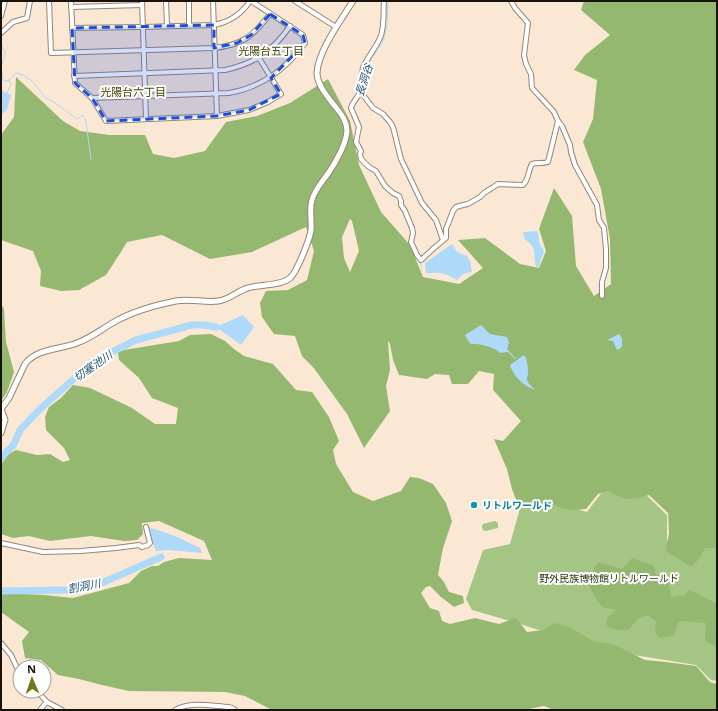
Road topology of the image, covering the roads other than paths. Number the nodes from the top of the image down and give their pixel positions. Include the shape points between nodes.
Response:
1 (5, 1) edge
2 (30, 1) edge
3 (49, 1) edge
4 (71, 1) edge
5 (166, 1) edge
6 (189, 1) edge
7 (213, 1) edge
8 (250, 1) edge
9 (295, 1) edge
10 (353, 1) edge
11 (384, 1) edge
12 (511, 1) edge
13 (142, 3) edge
14 (71, 7) junction
15 (270, 14) junction
16 (1, 16) edge
17 (189, 25) junction
18 (214, 25) junction
19 (167, 26) junction
20 (290, 26) junction
21 (143, 27) junction
22 (336, 27) junction
23 (72, 28) junction
24 (1, 33) edge
25 (214, 48) junction
26 (144, 50) junction
27 (73, 53) junction
28 (259, 58) junction
29 (215, 71) junction
30 (145, 74) junction
31 (74, 76) junction
32 (271, 78) junction
33 (216, 94) junction
34 (361, 94) junction
35 (145, 97) junction
36 (92, 98) junction
37 (217, 116) junction
38 (146, 119) junction
39 (558, 121) junction
40 (443, 240) junction
41 (602, 296) dead end
42 (1, 409) edge
43 (1, 433) edge
44 (146, 527) dead end
45 (1, 543) edge
46 (1, 643) edge
47 (13, 659) edge
48 (44, 699) edge
49 (47, 702) junction
50 (40, 710) edge
51 (62, 710) edge
52 (175, 710) edge
53 (235, 710) edge

1 - 16 street
2 - 24 street via 27,18 13,22
3 - 27 street via 51,53
4 - 14 street
5 - 19 street
6 - 17 street
7 - 18 street
8 - 15 street
8 - 18 street via 233,19
9 - 22 street
10 - 22 main road
11 - 34 street via 382,33 363,68
12 - 39 street via 528,23 524,55 532,74 532,88 554,112
13 - 14 street
13 - 21 street
14 - 23 street
15 - 20 street
15 - 25 street via 252,35 237,44
17 - 18 street
17 - 19 street
18 - 25 street
19 - 21 street
20 - 28 street
20 - 32 street via 303,35 305,43
21 - 23 street
21 - 26 street
22 - 42 main road via 325,47 317,73 326,95 344,118 347,132 333,166 318,187 312,201 311,232 292,276 280,283 241,290 220,301 181,300 154,306 123,317 79,342 35,355 24,364 12,393
23 - 27 street
25 - 26 street
25 - 29 street
26 - 27 street
26 - 30 street
27 - 31 street
28 - 29 street via 239,67
28 - 32 street
29 - 30 street
29 - 33 street
30 - 31 street
30 - 35 street
31 - 36 street via 75,82
32 - 33 street via 244,90
32 - 37 street via 281,94 249,110
33 - 35 street
33 - 37 street
34 - 40 street via 393,127 401,159 422,203 436,220
34 - 40 street via 351,105 359,127 356,142 361,150 361,159 376,171 385,186 398,196 412,228 411,242 421,260
35 - 36 street
35 - 38 street
36 - 38 street via 106,121
37 - 38 street
39 - 40 street via 548,162 532,164 523,185 498,184 468,204 456,208 446,229 446,238
39 - 41 street via 570,145 575,165 597,205 599,220 604,228 606,268
42 - 43 main road via 5,420
44 - 45 street via 150,543 142,546 139,544 81,551 43,552
46 - 47 street
48 - 49 street
49 - 50 street
49 - 51 street
52 - 53 street via 189,705 230,707

